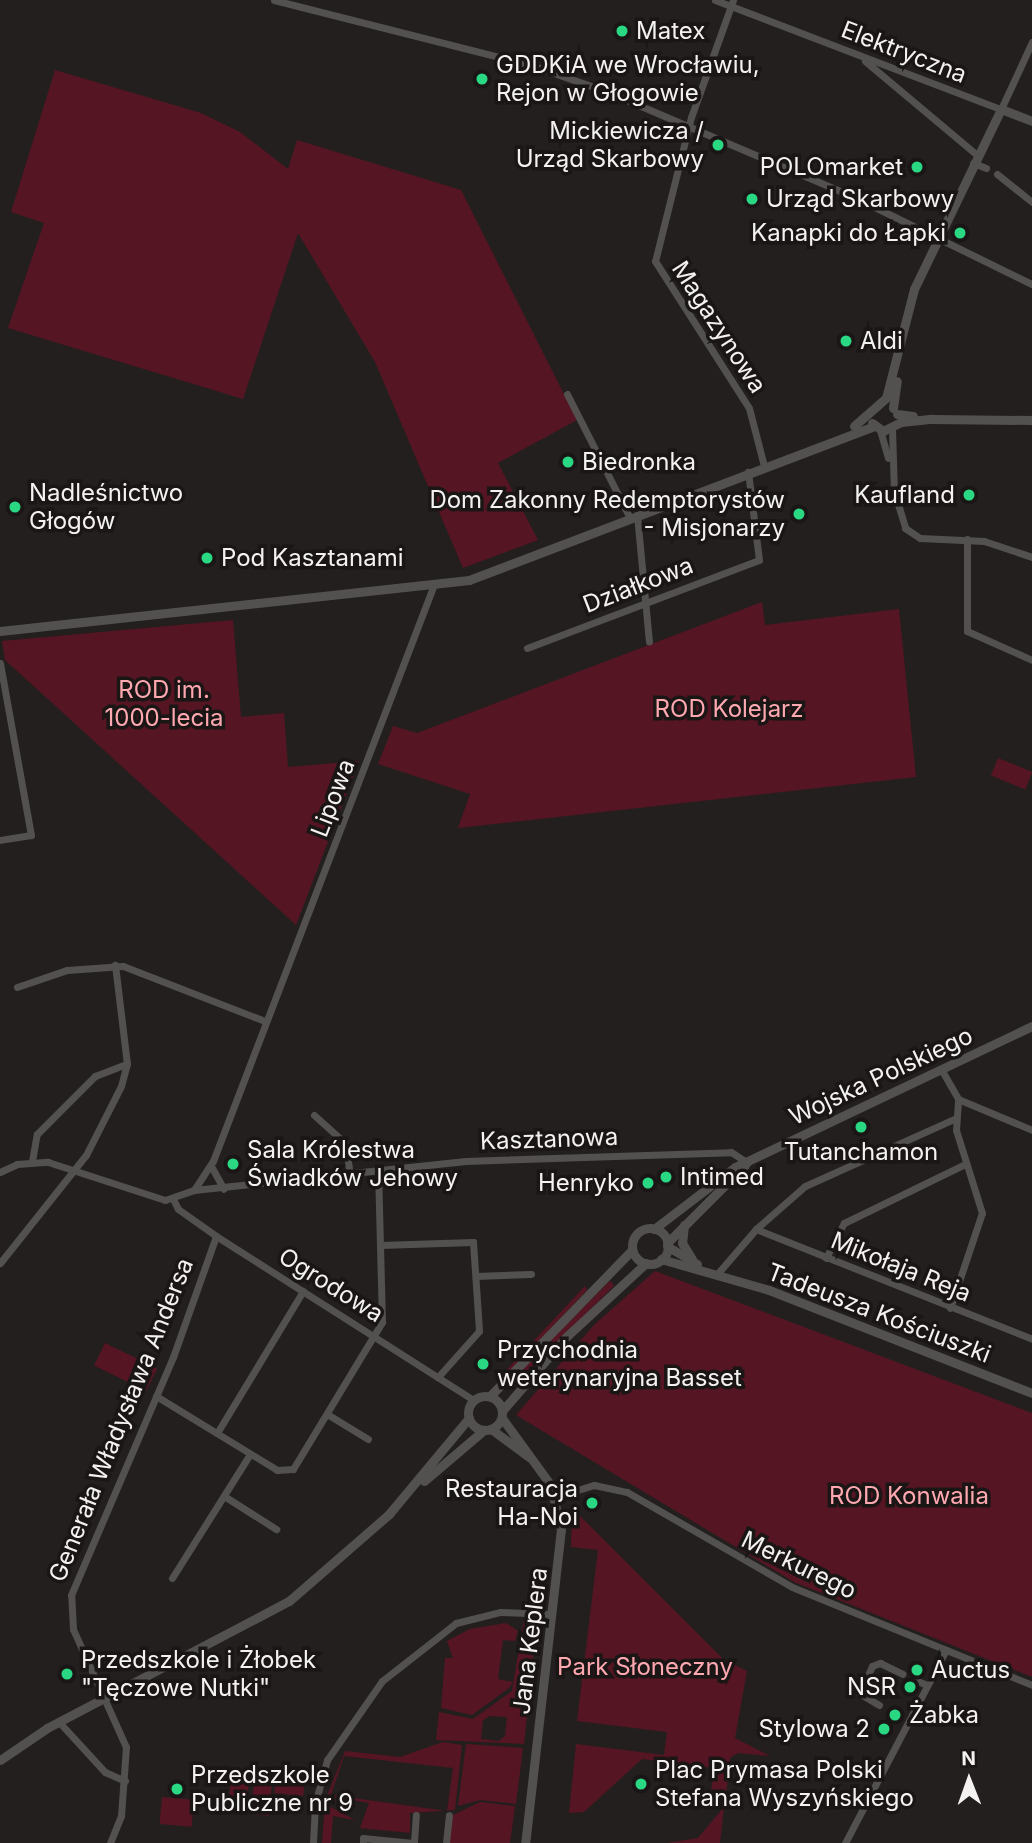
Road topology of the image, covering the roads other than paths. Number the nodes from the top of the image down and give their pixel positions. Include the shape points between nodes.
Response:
1 (274, 0) edge
2 (715, 0) edge
3 (732, 3) edge
4 (1032, 42) edge
5 (861, 57) junction
6 (1000, 109) junction
7 (1032, 121) edge
8 (690, 127) junction
9 (975, 159) junction
10 (986, 169) dead end
11 (997, 174) dead end
12 (1032, 202) edge
13 (937, 235) junction
14 (1032, 284) edge
15 (896, 373) junction
16 (567, 394) dead end
17 (881, 405) junction
18 (872, 414) junction
19 (894, 419) junction
20 (1032, 420) edge
21 (877, 428) junction
22 (838, 435) junction
23 (764, 466) junction
24 (891, 466) junction
25 (748, 472) junction
26 (633, 517) junction
27 (967, 539) junction
28 (1032, 556) edge
29 (433, 587) junction
30 (646, 603) junction
31 (0, 623) edge
32 (5, 631) edge
33 (649, 641) dead end
34 (527, 648) dead end
35 (1032, 660) edge
36 (0, 663) edge
37 (0, 839) edge
38 (115, 965) junction
39 (17, 987) dead end
40 (265, 1021) junction
41 (1032, 1026) edge
42 (127, 1065) junction
43 (941, 1069) junction
44 (958, 1099) junction
45 (314, 1115) dead end
46 (954, 1119) junction
47 (1032, 1130) edge
48 (32, 1161) junction
49 (748, 1163) junction
50 (965, 1164) junction
51 (211, 1165) junction
52 (377, 1170) junction
53 (74, 1171) junction
54 (0, 1172) edge
55 (349, 1174) junction
56 (224, 1189) junction
57 (194, 1190) junction
58 (173, 1199) junction
59 (684, 1225) junction
60 (654, 1229) junction
61 (756, 1229) junction
62 (216, 1236) junction
63 (667, 1244) junction
64 (380, 1245) junction
65 (632, 1250) junction
66 (826, 1258) junction
67 (661, 1259) junction
68 (0, 1263) edge
69 (646, 1263) junction
70 (699, 1265) junction
71 (714, 1272) junction
72 (531, 1274) dead end
73 (476, 1276) junction
74 (303, 1291) junction
75 (950, 1308) junction
76 (376, 1336) junction
77 (1032, 1339) edge
78 (438, 1377) junction
79 (1032, 1393) edge
80 (156, 1396) junction
81 (490, 1396) junction
82 (473, 1400) junction
83 (327, 1414) junction
84 (502, 1415) junction
85 (469, 1419) junction
86 (488, 1430) junction
87 (217, 1433) junction
88 (368, 1439) dead end
89 (250, 1454) junction
90 (534, 1461) junction
91 (416, 1486) junction
92 (223, 1496) junction
93 (555, 1497) junction
94 (276, 1529) dead end
95 (172, 1578) dead end
96 (552, 1614) junction
97 (946, 1650) junction
98 (903, 1674) dead end
99 (915, 1679) dead end
100 (927, 1685) junction
101 (1032, 1685) edge
102 (105, 1696) junction
103 (879, 1705) dead end
104 (59, 1721) junction
105 (0, 1760) edge
106 (125, 1781) junction
107 (416, 1815) dead end
108 (449, 1815) dead end
109 (414, 1842) edge
110 (110, 1843) edge
111 (313, 1843) edge
112 (363, 1843) edge
113 (446, 1843) edge
114 (524, 1843) edge
115 (845, 1843) edge

1 - 8 street via 534,66
2 - 3 street, Elektryczna
3 - 5 street, Elektryczna
3 - 8 street, Magazynowa
4 - 6 street
5 - 6 street, Elektryczna
5 - 9 street
6 - 7 street
6 - 9 street
8 - 13 street
8 - 23 street, Magazynowa via 655,261 749,408
9 - 10 street
9 - 13 street
11 - 12 street
13 - 14 street
13 - 15 street via 914,289
15 - 17 street
15 - 19 street
16 - 26 street
17 - 18 street
17 - 19 street
18 - 21 street
18 - 22 street
19 - 20 street
19 - 21 street
19 - 24 street
21 - 22 street
21 - 24 street
22 - 23 street
23 - 25 street
24 - 27 street via 898,514 905,528 920,538
25 - 26 street
25 - 30 street, Działkowa via 760,560
26 - 29 street via 469,580
26 - 30 street
27 - 28 street
27 - 35 street via 967,631
29 - 32 street
29 - 40 street, Lipowa
30 - 33 street
30 - 34 street, Działkowa
31 - 32 street
36 - 37 street via 31,835
38 - 39 street via 66,970
38 - 40 street
38 - 42 street
40 - 51 street, Lipowa
41 - 43 street, Wojska Polskiego
42 - 48 street via 95,1076 37,1134
42 - 53 street via 110,1113
43 - 44 street
43 - 49 street, Wojska Polskiego
44 - 46 street
44 - 47 street
45 - 55 street via 345,1143
46 - 50 street
46 - 61 street via 804,1186
48 - 53 street
48 - 54 street
49 - 52 street, Kasztanowa via 731,1152
49 - 59 street, Wojska Polskiego
49 - 60 street, Wojska Polskiego via 718,1178
50 - 66 street via 844,1223
50 - 75 street via 982,1213
51 - 56 street
51 - 57 street, Lipowa
52 - 55 street, Kasztanowa
52 - 64 street
53 - 58 street
53 - 68 street
55 - 56 street, Kasztanowa
56 - 57 street, Kasztanowa
57 - 58 street, Kasztanowa
58 - 62 street, Ogrodowa via 178,1209
59 - 63 street, Wojska Polskiego
59 - 70 street via 684,1249
60 - 63 street
60 - 65 street via 637,1233
61 - 66 street, Mikołaja Reja
61 - 71 street
62 - 74 street, Ogrodowa
62 - 80 street, Generała Władysława Andersa
63 - 67 street
63 - 70 street, Tadeusza Kościuszki
64 - 73 street via 473,1242
64 - 76 street via 383,1315
65 - 69 street
65 - 81 street
66 - 75 street, Mikołaja Reja
67 - 69 street
67 - 71 street, Tadeusza Kościuszki
69 - 84 street via 552,1351
70 - 71 street, Tadeusza Kościuszki
71 - 79 street, Tadeusza Kościuszki
72 - 73 street
73 - 78 street via 479,1331
74 - 76 street, Ogrodowa
74 - 87 street
75 - 77 street, Mikołaja Reja
76 - 78 street, Ogrodowa
76 - 83 street
78 - 82 street, Ogrodowa
80 - 87 street
80 - 102 street, Generała Władysława Andersa via 71,1595 73,1629
81 - 82 street
81 - 84 street
82 - 85 street
83 - 88 street
83 - 89 street via 290,1471 277,1470
84 - 86 street
84 - 90 street, Jana Keplera
85 - 86 street
85 - 91 street
86 - 90 street, Jana Keplera
86 - 91 street
87 - 89 street
89 - 92 street
90 - 93 street, Jana Keplera
91 - 102 street via 289,1601
92 - 94 street
92 - 95 street
93 - 96 street, Jana Keplera via 561,1539
93 - 97 street, Merkurego via 594,1485 627,1492 792,1587
96 - 111 street via 484,1614 426,1642 382,1681 349,1722 327,1760 315,1804
96 - 114 street, Jana Keplera
97 - 100 street
97 - 101 street, Merkurego
98 - 103 street via 880,1663 872,1666 859,1693
99 - 100 street
100 - 115 street
102 - 104 street
102 - 106 street, Generała Władysława Andersa via 124,1738
104 - 105 street
104 - 106 street via 110,1777
106 - 110 street, Generała Władysława Andersa via 120,1823
107 - 109 street
108 - 113 street
109 - 112 street via 363,1838

